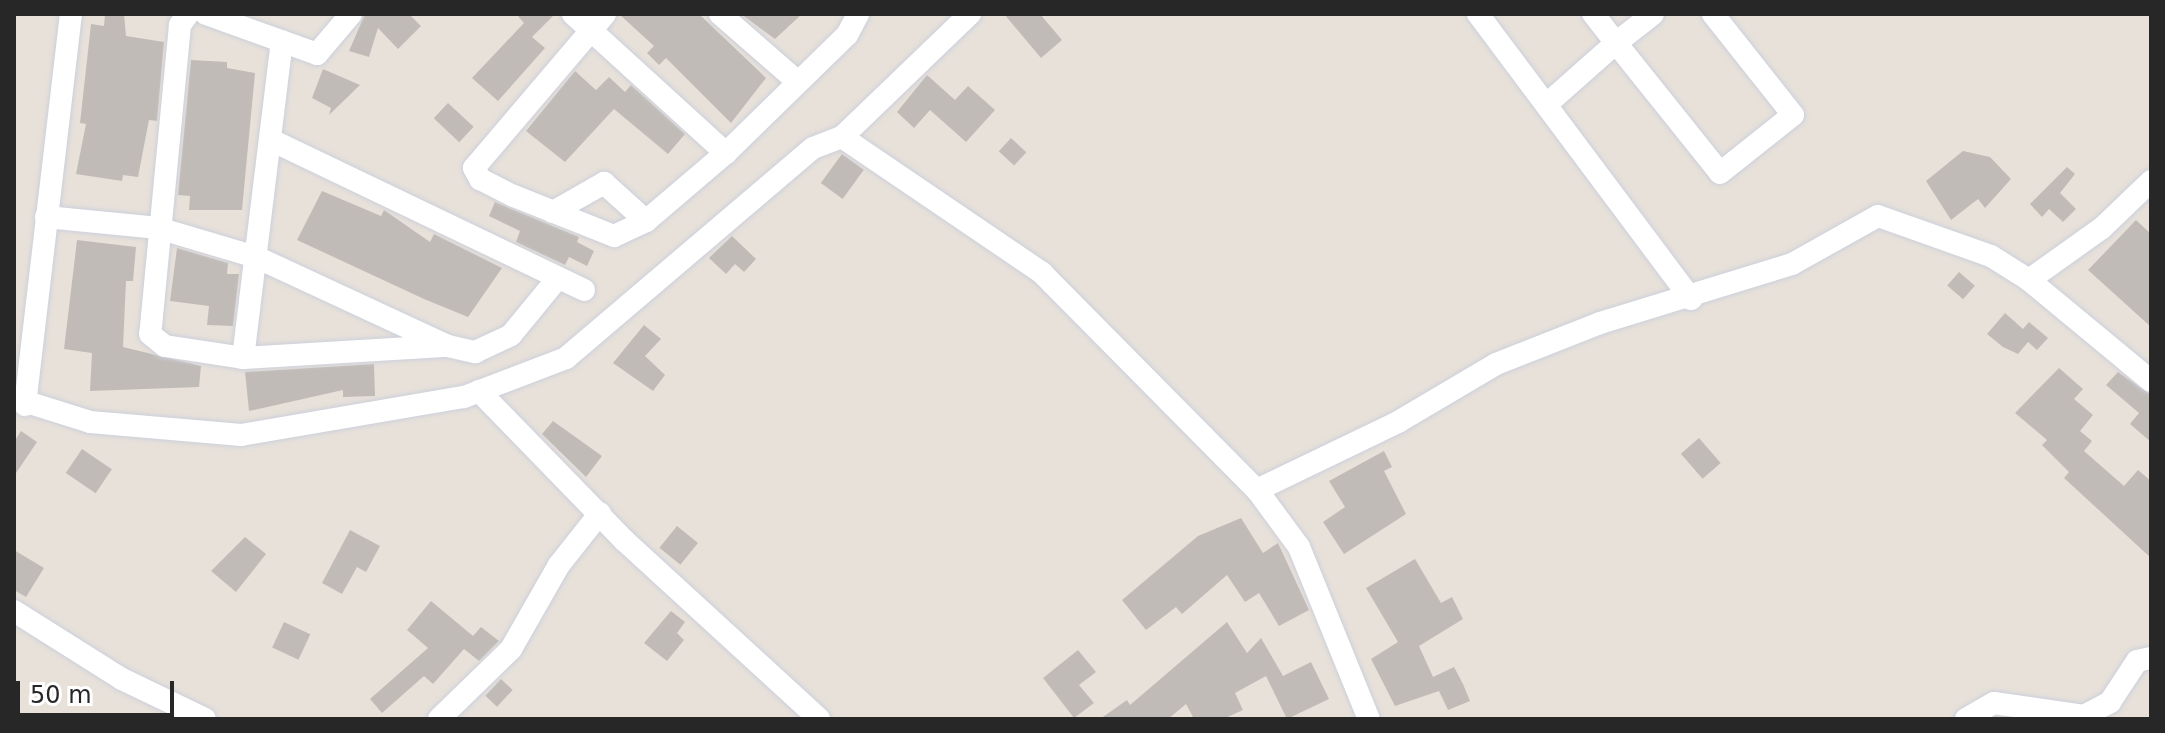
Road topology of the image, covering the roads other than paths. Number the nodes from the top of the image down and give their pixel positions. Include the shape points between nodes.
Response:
1 (71, 14) edge
2 (188, 14) edge
3 (206, 14) edge
4 (351, 14) edge
5 (573, 14) edge
6 (720, 14) edge
7 (858, 14) edge
8 (970, 14) edge
9 (1478, 14) edge
10 (1593, 14) edge
11 (1713, 14) edge
12 (1647, 15) edge
13 (598, 22) edge
14 (282, 41) junction
15 (1616, 43) junction
16 (798, 82) junction
17 (1547, 104) junction
18 (842, 137) junction
19 (271, 140) junction
20 (726, 153) junction
21 (2151, 181) edge
22 (553, 212) junction
23 (46, 217) junction
24 (646, 221) junction
25 (158, 228) junction
26 (256, 257) junction
27 (557, 279) junction
28 (2029, 280) junction
29 (584, 290) dead end
30 (1691, 299) junction
31 (448, 346) junction
32 (243, 358) junction
33 (2151, 381) edge
34 (479, 391) junction
35 (19, 402) edge
36 (1257, 490) junction
37 (600, 513) junction
38 (14, 611) edge
39 (2151, 658) edge
40 (205, 719) edge
41 (439, 719) edge
42 (819, 719) edge
43 (1369, 719) edge
44 (1966, 719) edge

1 - 23 street
2 - 25 street via 180,25
3 - 14 street
4 - 14 street via 322,54
5 - 13 street
6 - 16 street
7 - 16 street via 847,35
8 - 18 street
9 - 17 street
10 - 15 street
11 - 15 street via 1793,115 1720,173
12 - 15 street
13 - 20 street
13 - 22 street via 474,168 480,179
14 - 19 street
15 - 17 street
16 - 20 street
17 - 30 street
18 - 34 street via 813,148 566,358
18 - 36 street via 1042,273
19 - 26 street
19 - 27 street
20 - 24 street
21 - 28 street via 2102,228
22 - 24 street via 614,236
22 - 24 street via 604,183
23 - 25 street
23 - 35 street
25 - 26 street
25 - 32 street via 150,334 165,346
26 - 31 street
26 - 32 street
27 - 29 street
27 - 31 street via 502,342 475,352
28 - 30 street via 1991,256 1878,216 1792,264
28 - 33 street
30 - 36 street via 1600,323 1496,364 1398,422
31 - 32 street
34 - 35 street via 382,415 241,435 90,422
34 - 37 street
36 - 43 street via 1299,547
37 - 41 street via 559,565 511,649
37 - 42 street
38 - 40 street via 122,679
39 - 44 street via 2137,661 2110,702 2084,716 1994,703

